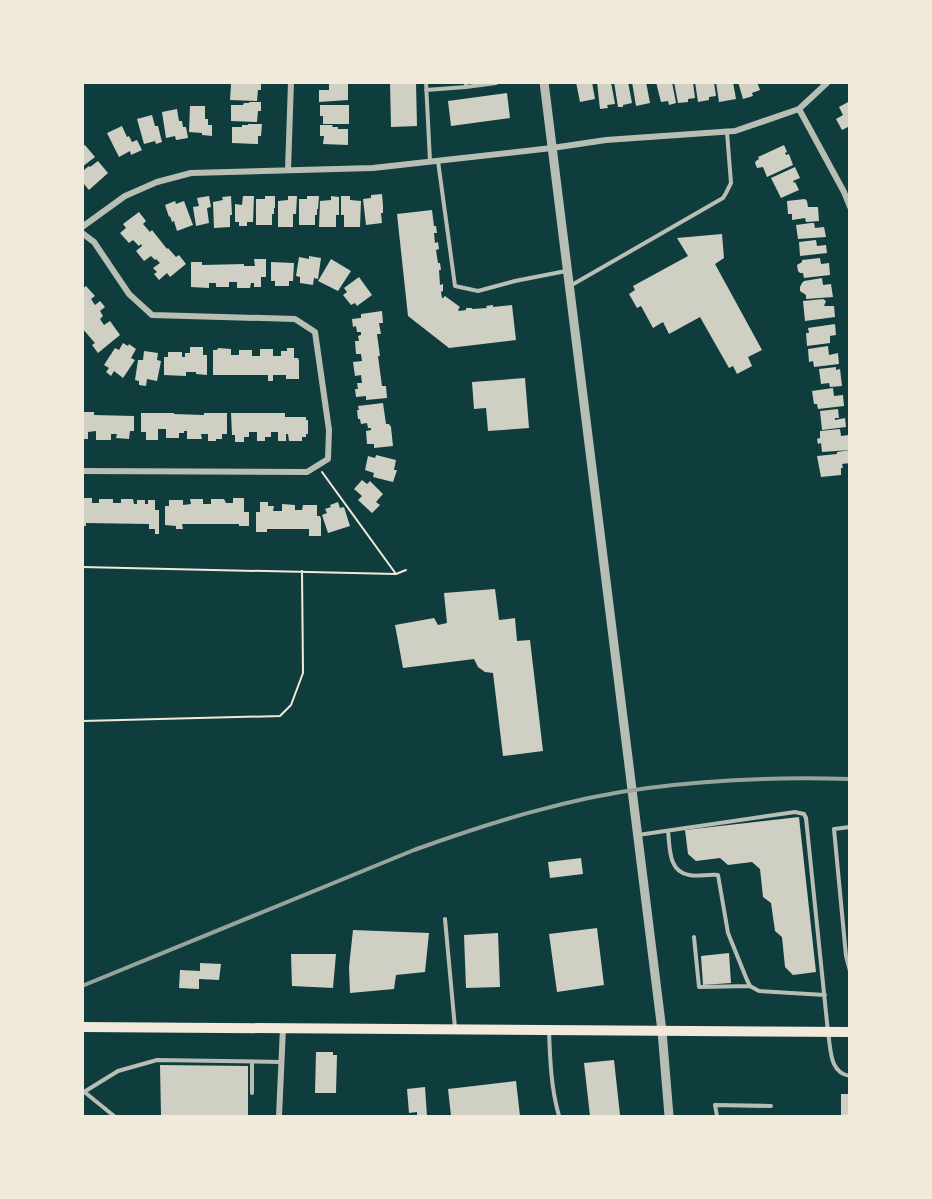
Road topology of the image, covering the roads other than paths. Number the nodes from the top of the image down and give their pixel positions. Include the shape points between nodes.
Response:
1 (291, 82) edge
2 (426, 82) edge
3 (544, 82) edge
4 (828, 82) edge
5 (496, 83) edge
6 (466, 85) edge
7 (426, 90) junction
8 (799, 109) junction
9 (727, 132) junction
10 (552, 148) junction
11 (438, 161) junction
12 (430, 162) junction
13 (288, 170) junction
14 (849, 207) edge
15 (82, 227) edge
16 (82, 233) edge
17 (567, 271) junction
18 (569, 286) junction
19 (82, 471) edge
20 (849, 827) edge
21 (668, 831) junction
22 (638, 835) junction
23 (445, 919) dead end
24 (694, 937) dead end
25 (849, 970) edge
26 (750, 986) junction
27 (825, 995) junction
28 (82, 1027) edge
29 (283, 1028) junction
30 (455, 1029) junction
31 (549, 1030) junction
32 (662, 1030) junction
33 (828, 1032) junction
34 (849, 1032) edge
35 (252, 1062) junction
36 (282, 1062) junction
37 (849, 1076) edge
38 (83, 1091) edge
39 (252, 1093) dead end
40 (771, 1106) dead end
41 (114, 1116) edge
42 (279, 1116) edge
43 (559, 1116) edge
44 (669, 1116) edge
45 (717, 1116) edge

1 - 13 street
2 - 7 lane
3 - 10 street
4 - 8 street
5 - 6 lane
6 - 7 lane
7 - 12 lane
8 - 9 street
8 - 14 street
9 - 10 street via 606,140
9 - 18 lane via 731,183 723,198
10 - 11 street
10 - 17 street
11 - 12 street
11 - 17 lane via 455,286 478,291
12 - 13 street
13 - 15 street via 191,173 157,182 125,196
16 - 19 street via 94,242 129,294 152,315 295,319 315,332 329,430 328,459 307,472
17 - 18 street
18 - 22 street
20 - 25 lane via 834,829
21 - 22 lane
21 - 26 lane via 671,862 677,870 688,876 718,875 728,933
21 - 27 lane via 795,812 804,814
22 - 32 street
23 - 30 lane
24 - 26 lane via 699,987
26 - 27 lane via 759,991
27 - 33 lane
28 - 29 main road
29 - 30 main road
29 - 36 street
30 - 31 main road
31 - 32 main road
31 - 43 lane
32 - 33 main road
32 - 44 street
33 - 34 main road
33 - 37 lane via 833,1065
35 - 36 lane
35 - 38 lane via 157,1060 118,1071
35 - 39 lane
36 - 42 street
38 - 41 lane
40 - 45 lane via 714,1105

